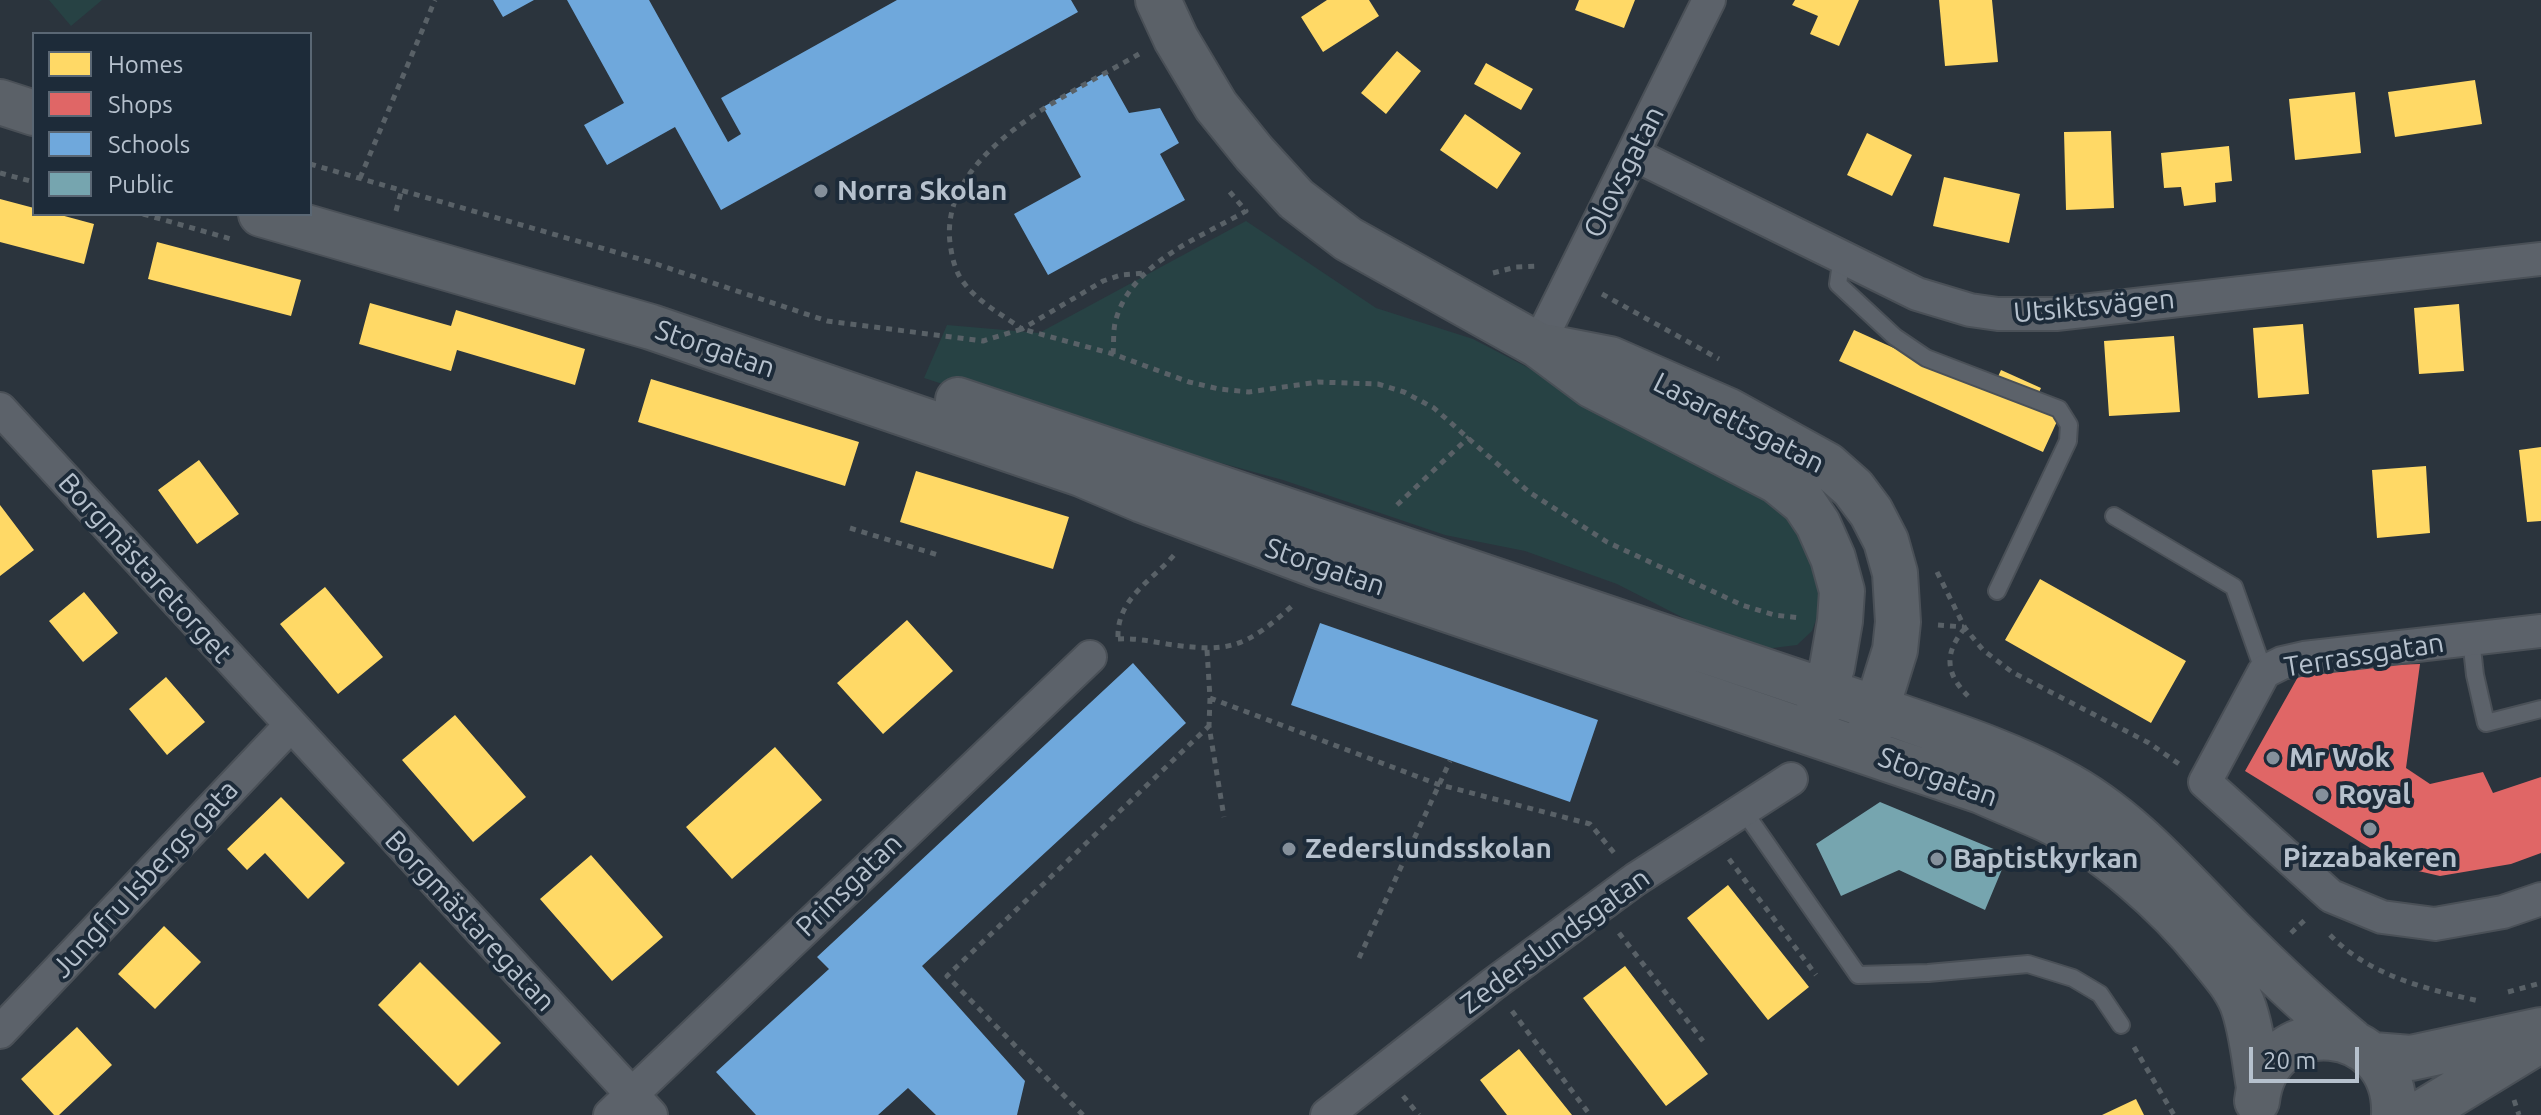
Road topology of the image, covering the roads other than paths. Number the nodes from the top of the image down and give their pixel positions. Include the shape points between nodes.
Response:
1 (1158, 0) edge
2 (1709, 0) edge
3 (0, 102) edge
4 (32, 112) edge
5 (0, 132) edge
6 (32, 142) edge
7 (1633, 154) junction
8 (312, 199) edge
9 (268, 216) edge
10 (1842, 256) junction
11 (2541, 259) edge
12 (1538, 345) junction
13 (0, 409) edge
14 (2114, 516) dead end
15 (1997, 591) dead end
16 (2541, 631) edge
17 (2471, 639) junction
18 (1090, 657) road end
19 (2264, 672) junction
20 (1824, 691) junction
21 (1878, 709) junction
22 (2541, 709) edge
23 (290, 726) junction
24 (1812, 733) junction
25 (1863, 750) junction
26 (1791, 779) dead end
27 (1743, 810) junction
28 (2541, 899) edge
29 (2121, 1025) road end
30 (2541, 1030) edge
31 (0, 1032) edge
32 (2541, 1040) edge
33 (2362, 1048) junction
34 (2256, 1107) edge
35 (630, 1108) edge
36 (1327, 1115) edge
37 (2394, 1115) edge
38 (2418, 1115) edge

1 - 12 main road, Lasarettsgatan via 1216,106 1296,199 1348,239
2 - 7 street, Olovsgatan
3 - 4 main road
5 - 6 main road
7 - 10 street, Utsiktsvägen
7 - 12 street, Olovsgatan
8 - 20 main road, Storgatan via 660,300
9 - 24 main road, Storgatan via 651,327 1081,474 1316,565
10 - 11 street, Utsiktsvägen via 1944,303 2025,315
10 - 15 lane via 1838,284 1895,337 1926,358 2059,409 2069,425 2068,441
12 - 20 main road, Lasarettsgatan via 1593,386 1777,481 1804,503 1833,558 1842,591
12 - 21 main road, Lasarettsgatan via 1610,359 1729,411 1827,465 1853,488 1886,541 1895,573 1895,650
13 - 23 street, Borgmästaretorget
14 - 19 lane via 2234,587
16 - 17 street, Terrassgatan
17 - 19 street, Terrassgatan via 2304,658
17 - 22 lane via 2486,723
18 - 35 street, Prinsgatan
19 - 28 street, Terrassgatan via 2205,782 2331,896 2382,917 2435,924
20 - 21 main road, Storgatan
20 - 24 main road, Lasarettsgatan
21 - 25 main road, Lasarettsgatan
21 - 33 main road, Storgatan via 1978,744 2047,775 2108,812 2261,960
23 - 31 street, Jungfru Isbergs gata
23 - 35 street, Borgmästaregatan
24 - 25 main road, Storgatan
25 - 34 main road, Storgatan via 2051,821 2159,899 2193,935 2242,1003
26 - 27 street, Zederslundsgatan
27 - 29 lane via 1858,975 2028,964 2073,978 2100,994
27 - 36 street, Zederslundsgatan via 1599,906
30 - 33 main road via 2411,1058
32 - 38 main road
33 - 34 main road via 2332,1037 2295,1044 2266,1069
33 - 37 main road, Storgatan via 2384,1068

